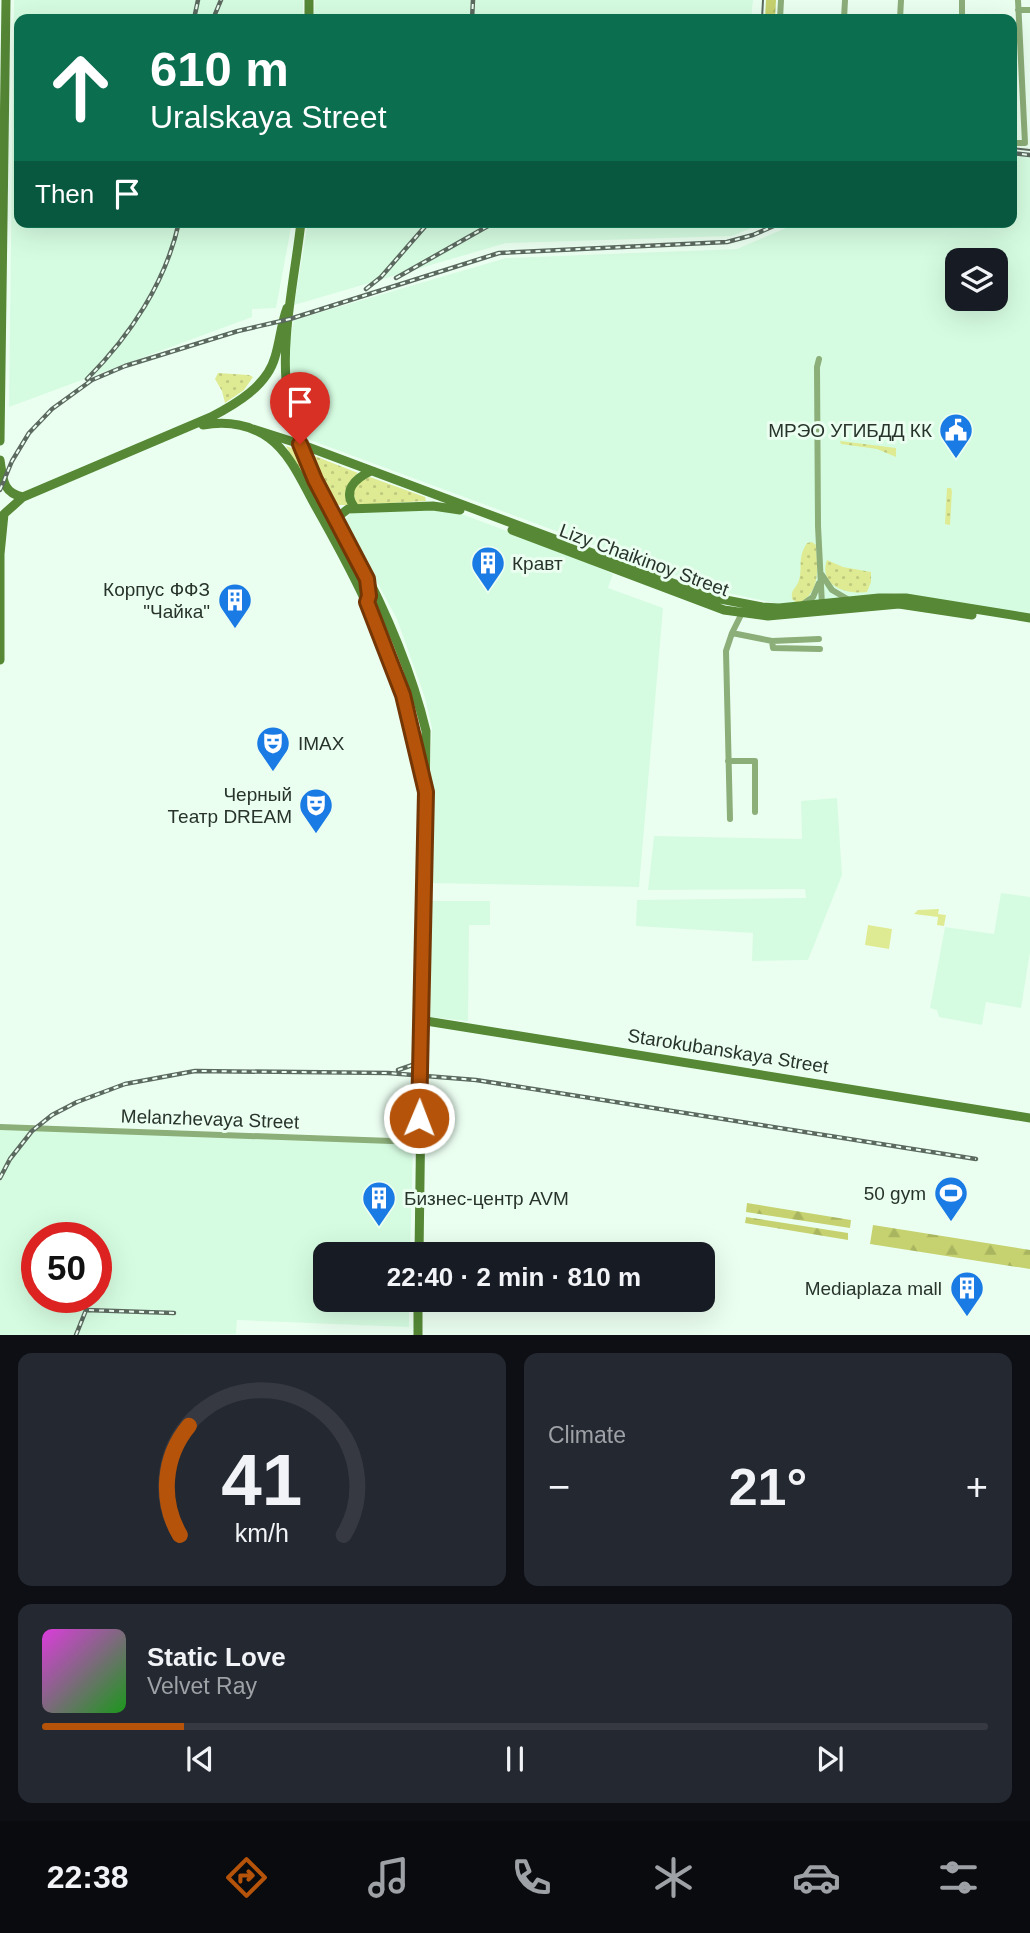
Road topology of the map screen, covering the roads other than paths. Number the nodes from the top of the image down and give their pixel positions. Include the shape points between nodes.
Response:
1 (6, 0) edge
2 (1018, 0) edge
3 (1018, 10) junction
4 (1030, 10) edge
5 (1017, 143) edge
6 (299, 228) edge
7 (297, 253) junction
8 (819, 359) dead end
9 (267, 375) junction
10 (285, 376) junction
11 (187, 428) junction
12 (253, 429) junction
13 (0, 441) edge
14 (300, 444) junction
15 (0, 460) edge
16 (371, 471) junction
17 (23, 497) junction
18 (459, 507) junction
19 (355, 508) junction
20 (339, 523) junction
21 (0, 553) edge
22 (820, 571) junction
23 (367, 579) junction
24 (850, 601) junction
25 (367, 602) junction
26 (791, 608) junction
27 (822, 608) junction
28 (742, 613) junction
29 (1030, 618) edge
30 (1030, 624) edge
31 (732, 633) junction
32 (819, 639) dead end
33 (772, 641) junction
34 (820, 649) dead end
35 (0, 660) edge
36 (418, 700) junction
37 (410, 722) junction
38 (728, 761) junction
39 (426, 792) junction
40 (755, 813) dead end
41 (730, 819) dead end
42 (420, 1020) junction
43 (1030, 1118) edge
44 (0, 1127) edge
45 (419, 1142) junction
46 (418, 1242) edge
47 (418, 1312) edge
48 (418, 1335) edge

1 - 13 main road
2 - 3 street
3 - 4 street
3 - 5 street via 1025,143
6 - 7 main road
7 - 9 main road via 290,301
7 - 10 main road
8 - 22 street
9 - 10 main road via 274,371
9 - 11 main road via 229,408
10 - 14 main road
11 - 12 main road via 225,422
11 - 17 main road
12 - 14 main road
12 - 25 main road via 282,450 292,464
14 - 16 main road
14 - 20 main road
15 - 17 main road via 4,487
16 - 18 main road
16 - 19 main road via 353,482 349,497
17 - 21 main road via 4,514
18 - 19 main road
18 - 26 main road, Lizy Chaikinoy Street via 710,597
18 - 28 main road, Lizy Chaikinoy Street via 708,605
19 - 20 main road via 343,511
20 - 23 main road
21 - 35 main road
22 - 24 street via 832,590
22 - 26 street via 813,597
22 - 27 street
23 - 25 main road
23 - 36 main road
24 - 27 main road, Lizy Chaikinoy Street
24 - 29 main road, Lizy Chaikinoy Street via 906,598
25 - 37 main road
26 - 27 main road, Lizy Chaikinoy Street
27 - 28 main road, Lizy Chaikinoy Street via 768,616
27 - 30 main road, Lizy Chaikinoy Street via 899,604
28 - 31 street
31 - 33 street
31 - 38 street via 726,652
32 - 33 street
33 - 34 street via 773,648
36 - 37 main road
36 - 39 main road via 426,731
37 - 39 main road
38 - 40 street via 755,761
38 - 41 street
39 - 42 main road
42 - 43 main road, Starokubanskaya Street
42 - 45 main road
44 - 45 street, Melanzhevaya Street
45 - 46 main road
47 - 48 main road

